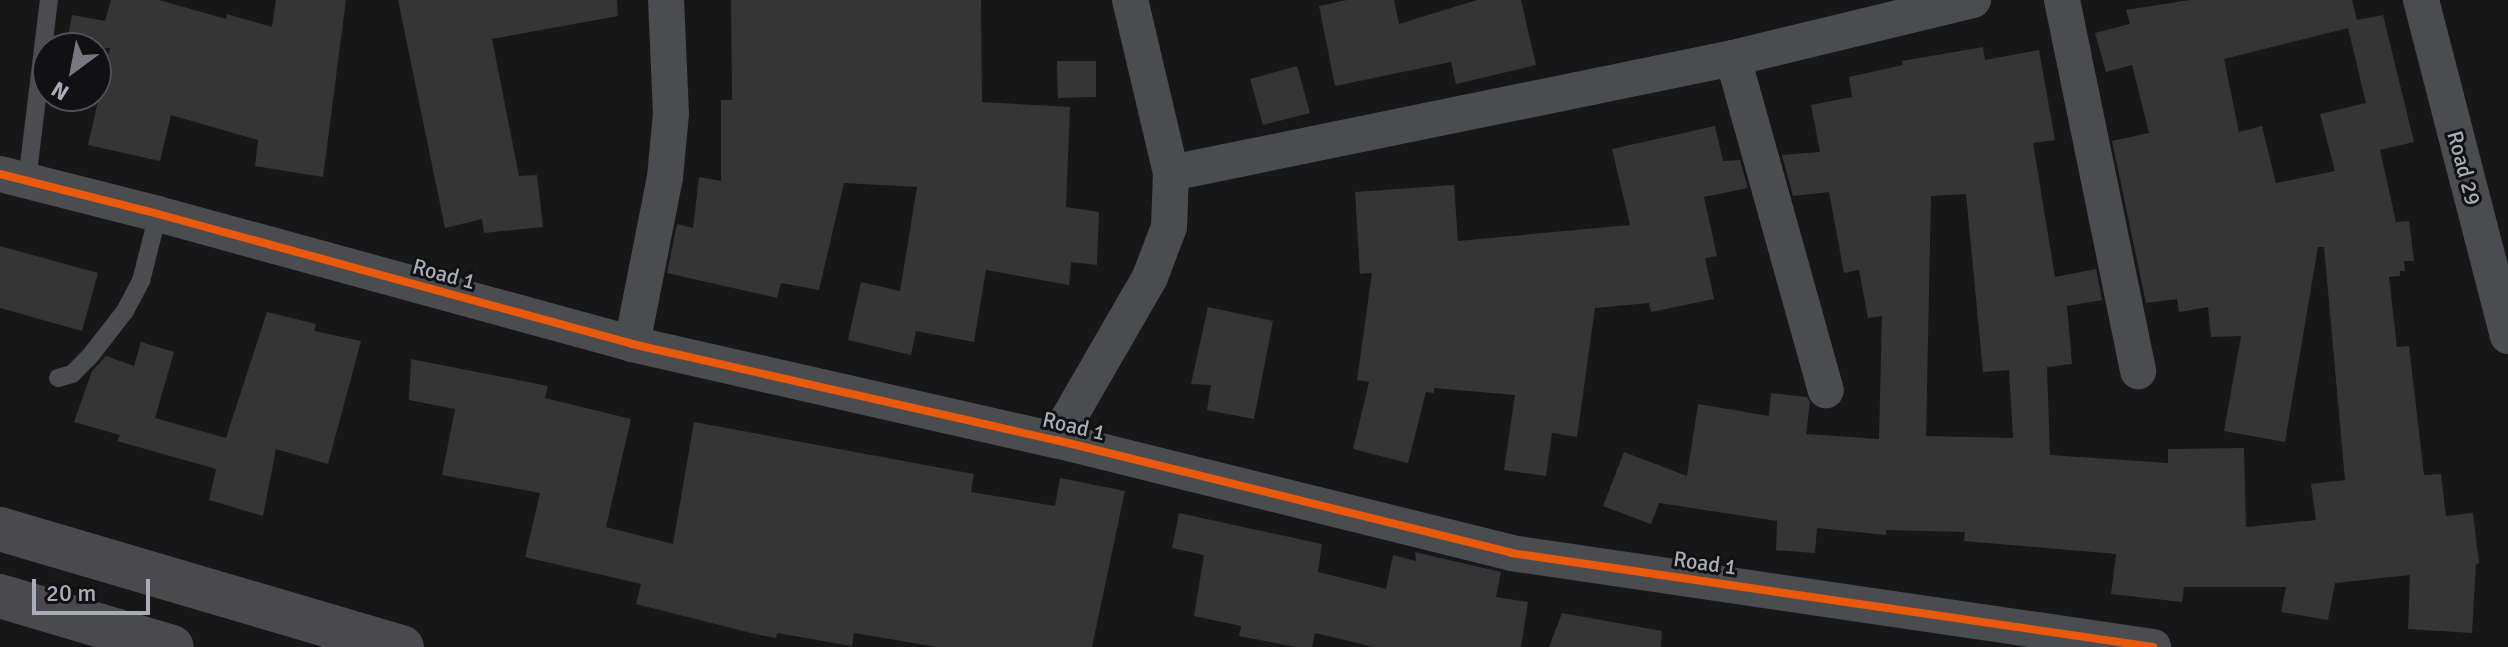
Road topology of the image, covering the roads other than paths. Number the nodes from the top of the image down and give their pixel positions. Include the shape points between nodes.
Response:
1 (49, 0) edge
2 (666, 0) edge
3 (1130, 0) edge
4 (1973, 0) edge
5 (2062, 0) edge
6 (2421, 0) edge
7 (1733, 58) junction
8 (1171, 173) junction
9 (14, 178) edge
10 (158, 214) junction
11 (2508, 336) edge
12 (632, 344) junction
13 (2138, 371) dead end
14 (58, 378) dead end
15 (1826, 390) dead end
16 (1056, 440) junction
17 (0, 529) edge
18 (208, 591) junction
19 (0, 596) edge
20 (172, 647) edge
21 (194, 647) edge
22 (402, 647) edge
23 (2153, 647) edge

1 - 9 lane
2 - 12 street via 671,114 665,177
3 - 8 street
4 - 7 street
5 - 13 street
6 - 11 street, Road 29
7 - 8 street
7 - 15 street
8 - 16 street via 1169,227 1150,277
9 - 10 street, Road 1
10 - 12 street, Road 1
10 - 14 lane via 141,281 125,311 72,374
12 - 16 street, Road 1
16 - 23 street, Road 1 via 1511,553
17 - 18 main road
18 - 21 main road
18 - 22 main road
19 - 20 main road

